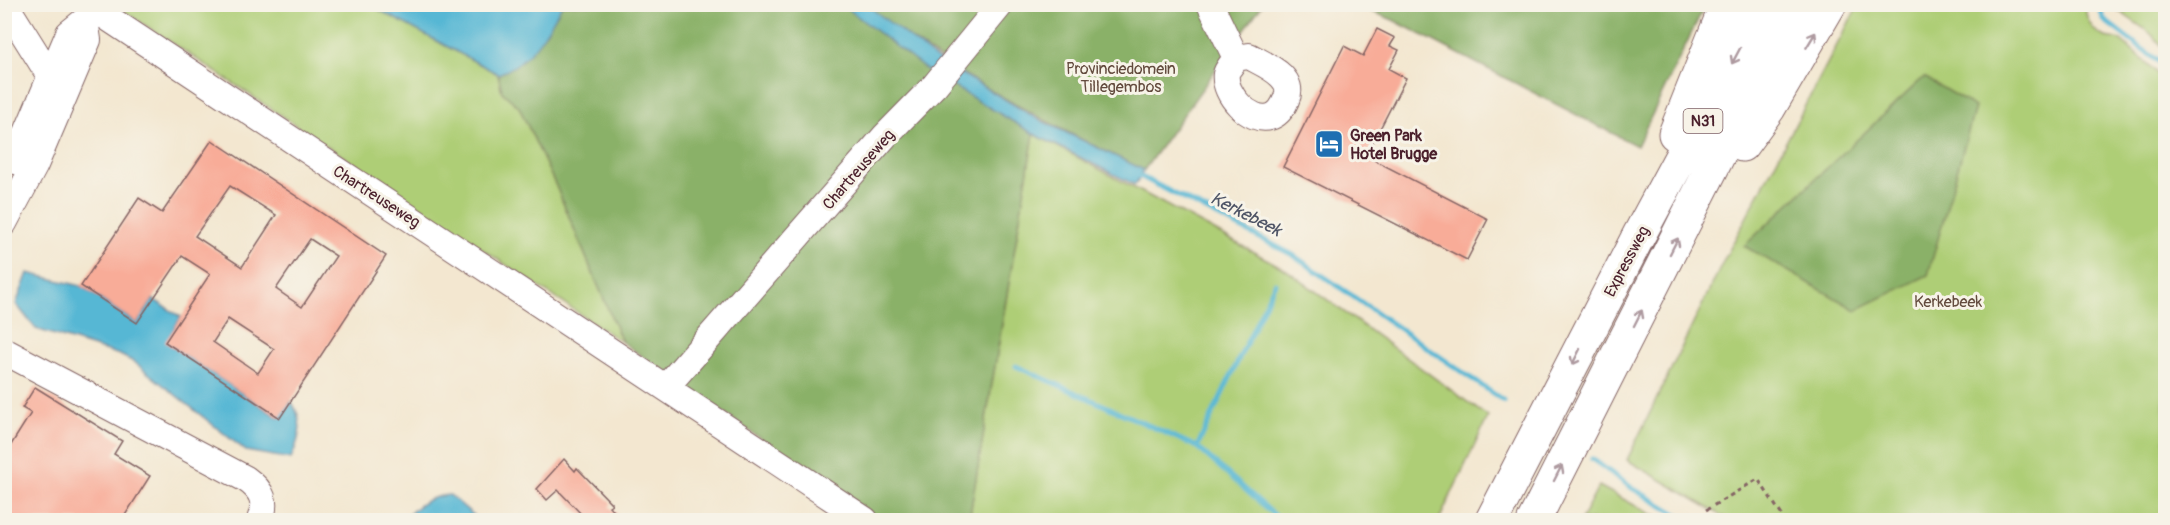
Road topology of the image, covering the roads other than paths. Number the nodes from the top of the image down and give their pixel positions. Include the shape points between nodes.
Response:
1 (5, 4) edge
2 (1001, 4) edge
3 (1210, 4) edge
4 (1727, 4) edge
5 (1763, 4) edge
6 (1795, 4) edge
7 (1830, 4) edge
8 (89, 11) edge
9 (1236, 58) dead end
10 (60, 79) junction
11 (18, 161) edge
12 (1691, 214) junction
13 (4, 223) edge
14 (1639, 235) junction
15 (4, 351) edge
16 (666, 387) junction
17 (260, 520) edge
18 (864, 520) edge
19 (1492, 520) edge
20 (1534, 520) edge

1 - 10 street
2 - 16 street, Chartreuseweg via 936,85 885,136
3 - 9 street
4 - 14 highway, N31
5 -> 14 highway, Expressweg / N31
6 - 12 highway, N31
12 -> 7 highway, N31 via 1770,108
8 - 10 street via 88,40
8 - 16 street, Chartreuseweg
10 - 11 street
11 - 13 street
20 -> 12 highway, N31
14 -> 19 highway, Expressweg / N31
15 - 17 street via 246,479 263,496 265,508
16 - 18 street, Chartreuseweg

